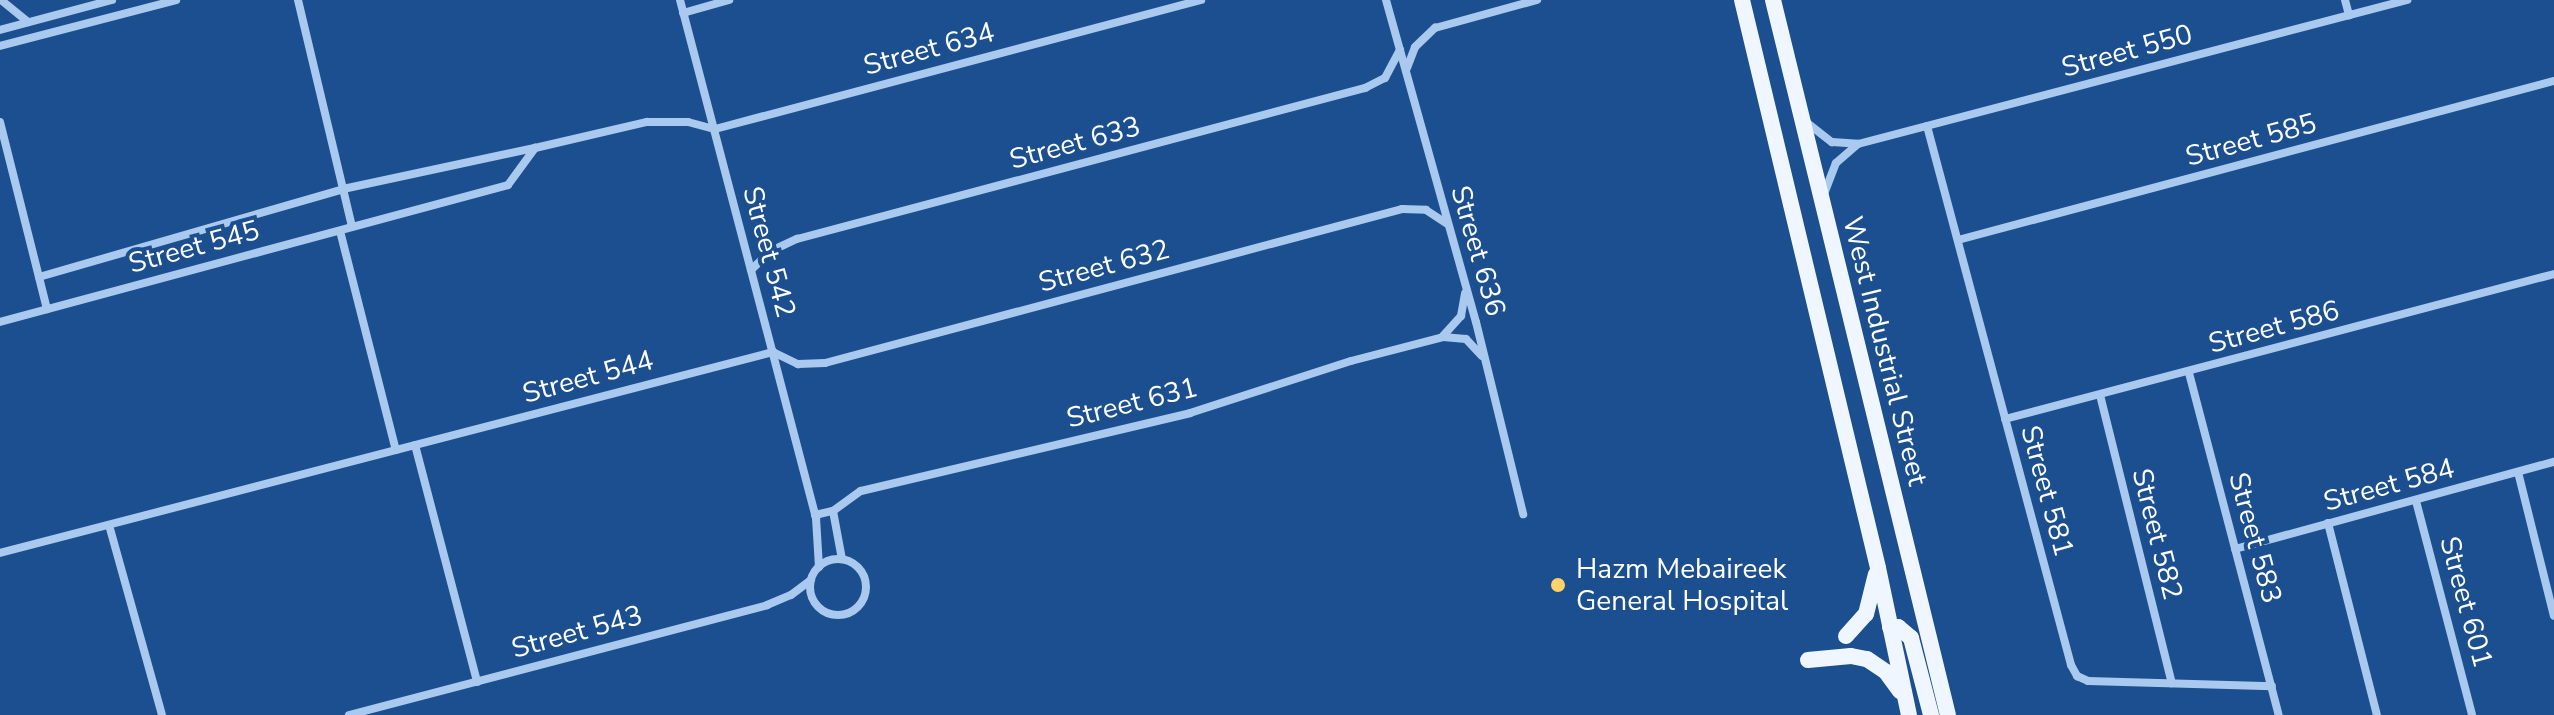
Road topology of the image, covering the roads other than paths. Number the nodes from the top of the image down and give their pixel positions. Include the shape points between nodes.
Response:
1 (1, 0) edge
2 (112, 0) edge
3 (176, 0) edge
4 (298, 0) edge
5 (680, 0) edge
6 (729, 0) edge
7 (1201, 0) edge
8 (1386, 0) edge
9 (1537, 0) edge
10 (1773, 0) edge
11 (1784, 0) edge
12 (2345, 0) edge
13 (2407, 0) edge
14 (1742, 2) edge
15 (683, 13) junction
16 (2349, 15) junction
17 (29, 22) junction
18 (1779, 27) junction
19 (0, 30) edge
20 (4, 45) edge
21 (1400, 50) junction
22 (0, 54) edge
23 (1406, 73) junction
24 (2554, 81) edge
25 (1801, 117) junction
26 (0, 122) edge
27 (1927, 126) junction
28 (715, 129) junction
29 (1858, 144) junction
30 (535, 148) junction
31 (343, 189) junction
32 (1823, 207) junction
33 (1446, 223) junction
34 (352, 227) junction
35 (340, 231) junction
36 (1958, 240) junction
37 (751, 270) junction
38 (2554, 274) edge
39 (39, 277) junction
40 (1465, 289) junction
41 (47, 309) junction
42 (0, 322) edge
43 (1443, 337) junction
44 (773, 352) junction
45 (1482, 356) junction
46 (2189, 373) junction
47 (2100, 395) junction
48 (2005, 419) junction
49 (415, 445) junction
50 (396, 450) junction
51 (2554, 462) edge
52 (2518, 472) junction
53 (2416, 501) junction
54 (833, 511) junction
55 (1523, 514) dead end
56 (815, 515) junction
57 (2328, 523) junction
58 (109, 525) junction
59 (2235, 549) junction
60 (0, 553) edge
61 (842, 559) junction
62 (819, 567) junction
63 (1878, 568) junction
64 (811, 580) junction
65 (2554, 616) edge
66 (1926, 623) junction
67 (1897, 633) junction
68 (1846, 636) dead end
69 (1808, 660) dead end
70 (477, 682) junction
71 (2172, 683) junction
72 (2272, 686) junction
73 (1907, 707) edge
74 (162, 715) edge
75 (349, 715) edge
76 (1931, 715) edge
77 (1948, 715) edge
78 (2279, 715) edge
79 (2377, 715) edge
80 (2472, 715) edge

1 - 17 street
2 - 17 street
3 - 20 street
4 - 31 street
5 - 15 street, Street 542
6 - 15 street
7 - 28 street, Street 634
8 - 21 street, Street 636
9 - 23 street via 1435,28 1415,47
10 - 18 main road, West Industrial Street
11 - 18 street
12 - 16 street
13 - 16 street, Street 550
14 - 63 main road, West Industrial Street
15 - 28 street, Street 542
16 - 27 street, Street 550
17 - 19 street
18 - 25 main road, West Industrial Street
20 - 22 street
21 - 23 street, Street 636
21 - 37 street, Street 633 via 1385,78 1365,88 797,239 771,251
23 - 33 street, Street 636
24 - 36 street, Street 585
25 - 29 street via 1832,142
25 - 32 main road, West Industrial Street
26 - 39 street
27 - 29 street, Street 550
27 - 36 street, Street 581
28 - 30 street via 688,122 647,122
28 - 37 street, Street 542
29 - 32 street via 1836,163
30 - 31 street
30 - 34 street, Street 545 via 508,185
31 - 34 street
31 - 39 street
32 - 66 main road, West Industrial Street
33 - 40 street, Street 636
33 - 44 street, Street 632 via 1426,210 1402,209 825,363 798,364
34 - 35 street, Street 545
35 - 41 street, Street 545
35 - 50 street
36 - 48 street, Street 581
37 - 44 street, Street 542
38 - 46 street, Street 586
39 - 41 street
40 - 43 street via 1461,316
40 - 45 street, Street 636
41 - 42 street, Street 545
43 - 45 street via 1466,339
43 - 54 street, Street 631 via 1190,413 861,491
44 - 49 street, Street 544
44 - 56 street, Street 542
45 - 55 street, Street 636
46 - 47 street, Street 586
46 - 59 street, Street 583
47 - 48 street, Street 586
47 - 71 street, Street 582
48 - 71 street, Street 581 via 2077,676 2088,681
49 - 50 street, Street 544
49 - 70 street
50 - 58 street, Street 544
51 - 52 street, Street 584
52 - 53 street, Street 584
52 - 65 street
53 - 57 street, Street 584
53 - 80 street, Street 601
54 - 56 street
54 - 61 street
56 - 62 street, Street 542
57 - 59 street, Street 584
57 - 79 street
58 - 60 street, Street 544
58 - 74 street
59 - 72 street, Street 583
61 - 62 street
61 - 64 street via 859,568 866,582 864,598 854,610 838,615 822,609 812,597
62 - 64 street
63 - 67 main road, West Industrial Street
63 - 68 main road via 1866,614
64 - 70 street, Street 543 via 767,605
66 - 67 main road
66 - 77 main road, West Industrial Street
67 - 73 main road, West Industrial Street
67 - 76 main road via 1913,643
69 - 73 main road via 1867,659 1886,672
70 - 75 street, Street 543
71 - 72 street, Street 581
72 - 78 street, Street 583

